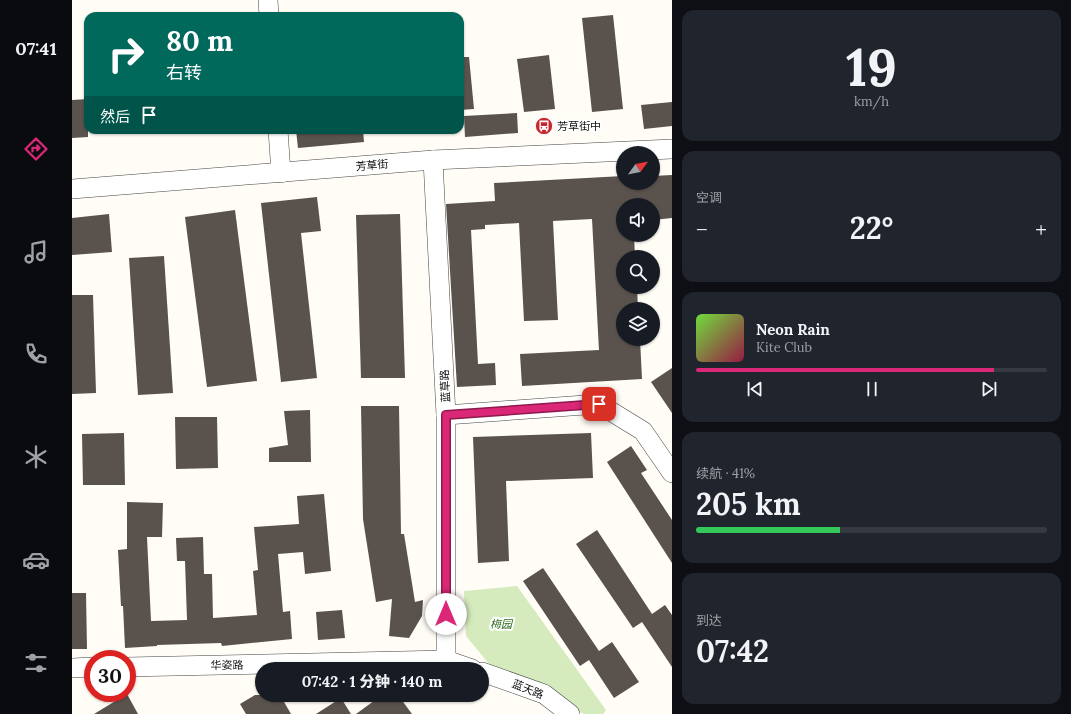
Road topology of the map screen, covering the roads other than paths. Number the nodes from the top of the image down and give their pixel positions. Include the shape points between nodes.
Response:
1 (268, 0) edge
2 (269, 12) edge
3 (278, 134) edge
4 (672, 149) edge
5 (433, 160) junction
6 (281, 173) junction
7 (72, 189) edge
8 (446, 415) junction
9 (672, 473) edge
10 (446, 660) junction
11 (452, 662) edge
12 (84, 667) edge
13 (136, 667) edge
14 (72, 668) edge
15 (489, 674) edge
16 (570, 714) edge

1 - 2 street
3 - 6 street
4 - 5 street, 芳草街
5 - 6 street, 芳草街
5 - 8 street, 蓝草路
6 - 7 street, 芳草街
8 - 9 street via 599,404 643,431
8 - 10 street, 蓝草路
10 - 11 street
10 - 13 street, 华姿路
12 - 14 street
15 - 16 street, 蓝天路 via 544,694

